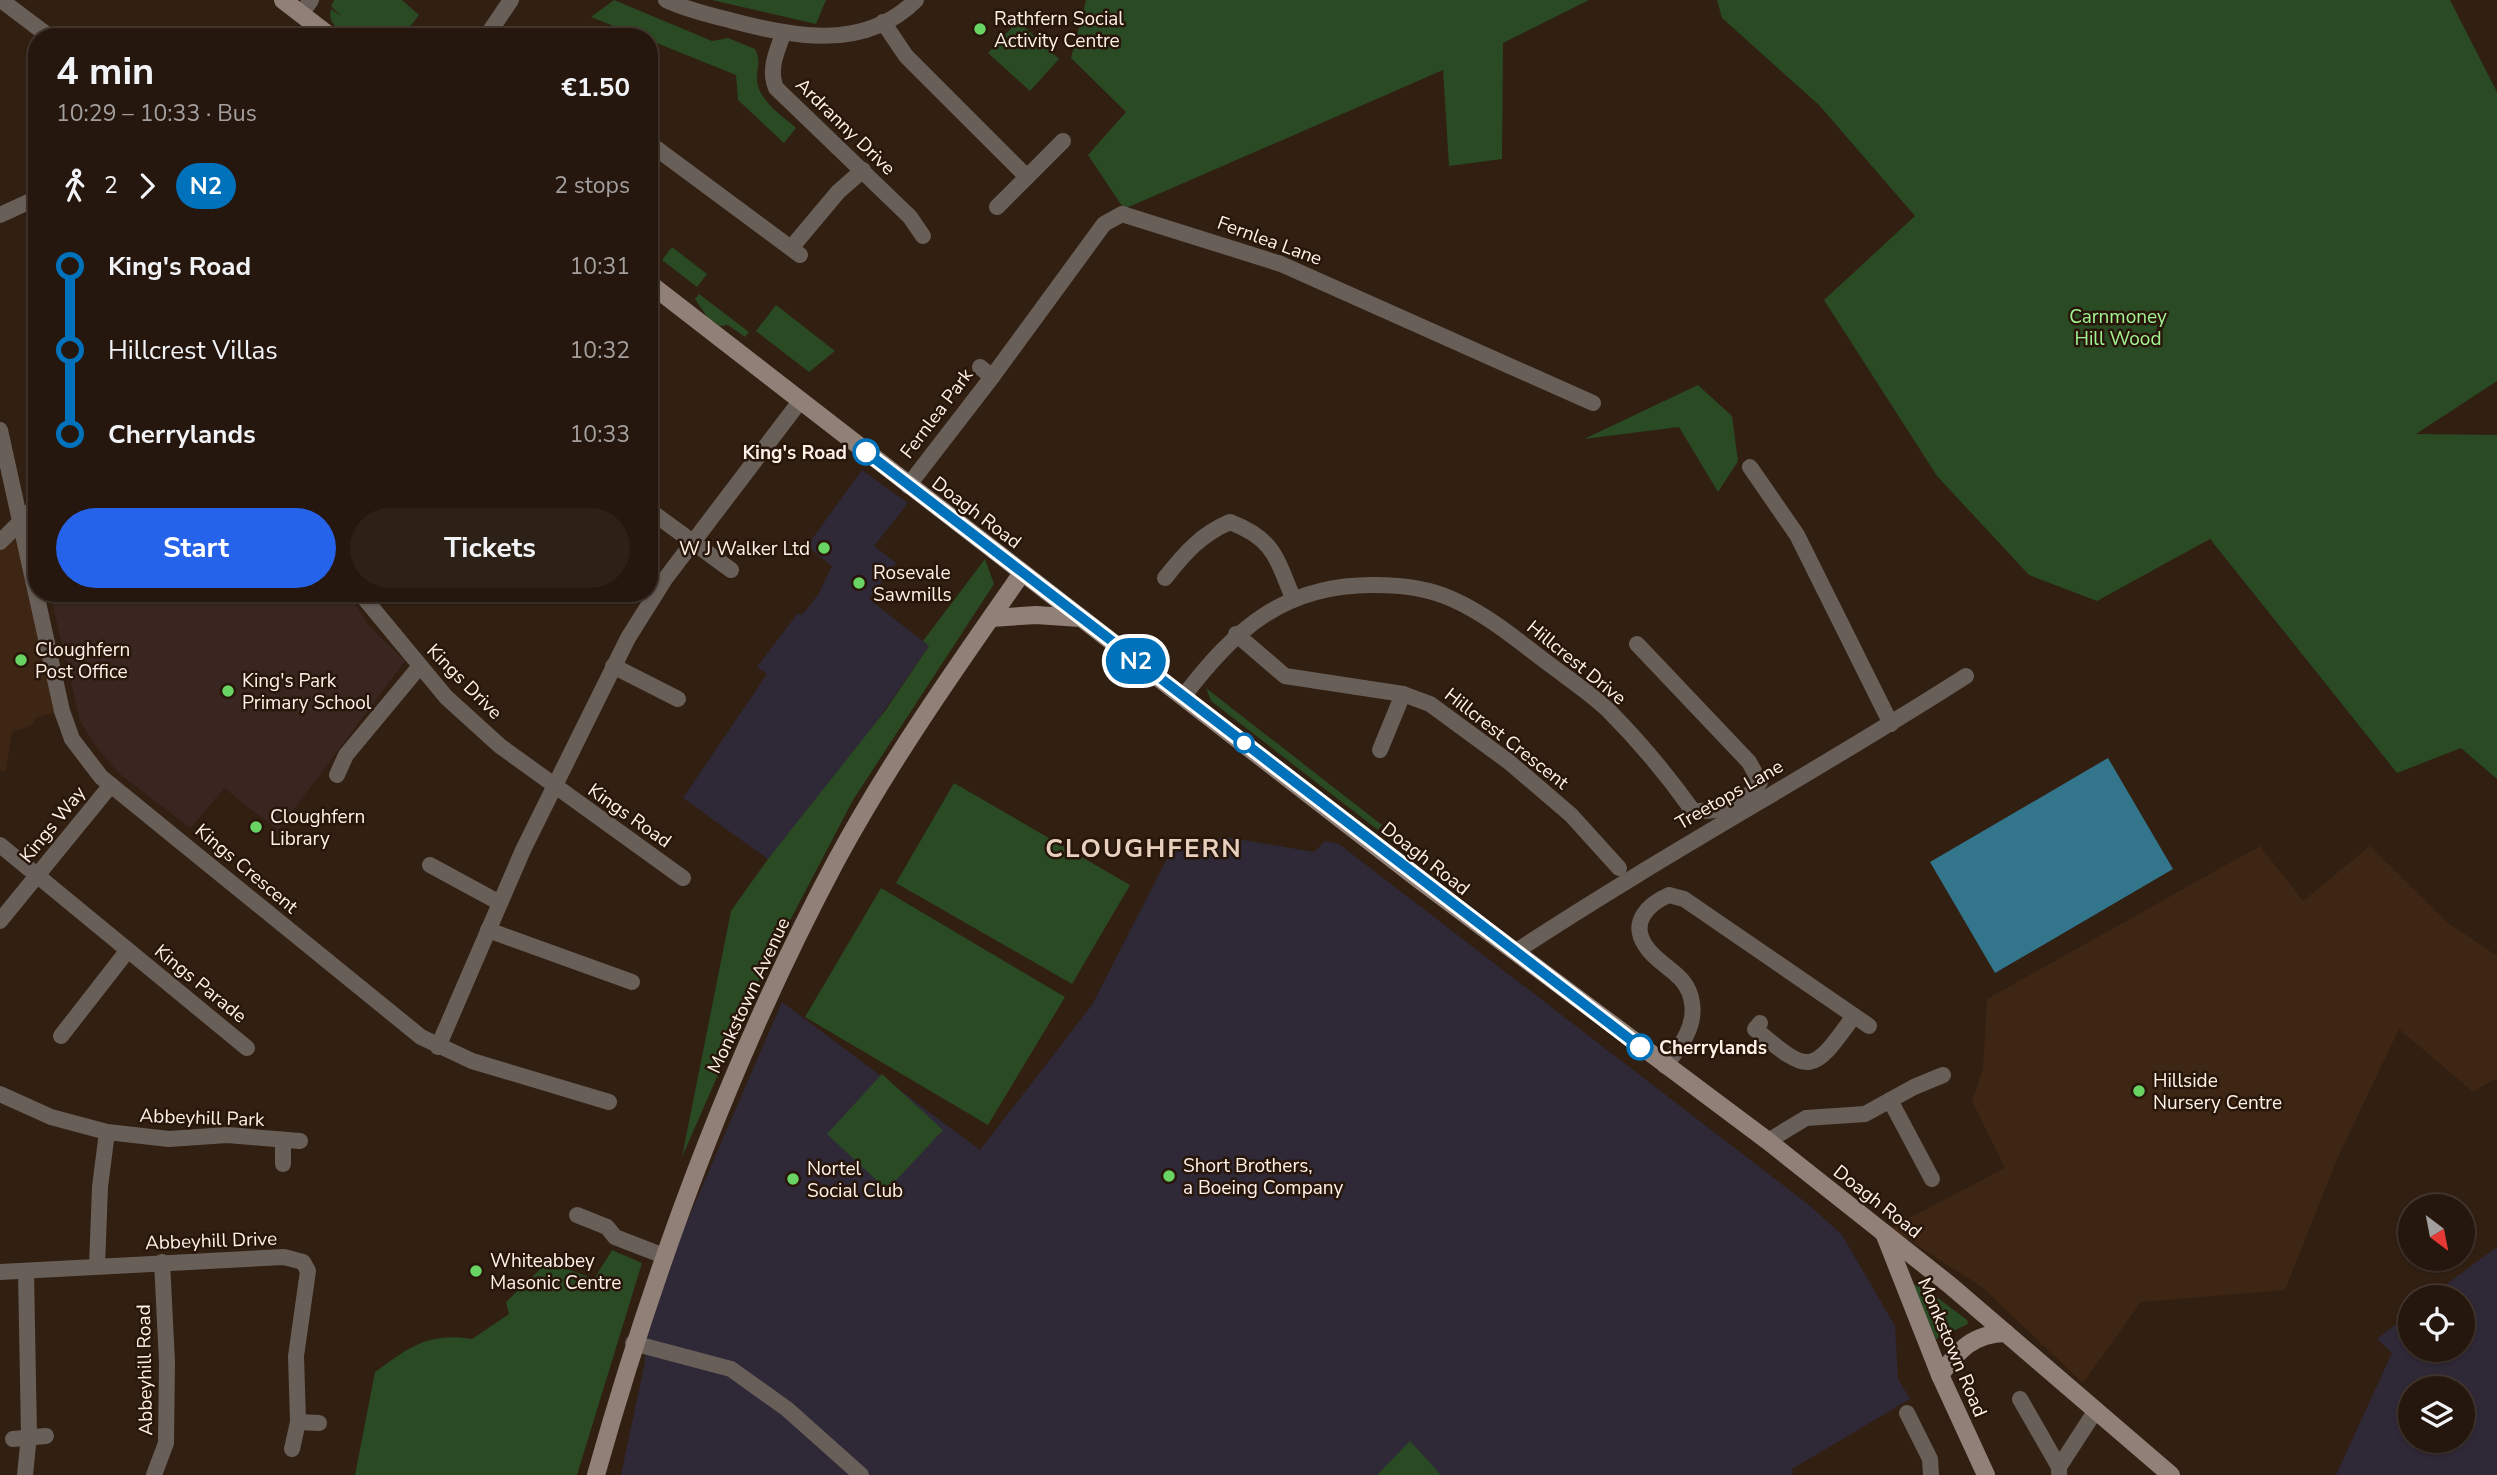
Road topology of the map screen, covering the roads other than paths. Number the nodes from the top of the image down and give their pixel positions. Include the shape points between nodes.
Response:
1 (1, 0) edge
2 (283, 0) edge
3 (511, 0) edge
4 (666, 0) edge
5 (916, 0) edge
6 (306, 7) edge
7 (883, 22) junction
8 (38, 28) edge
9 (324, 28) edge
10 (492, 28) edge
11 (783, 34) junction
12 (1063, 141) dead end
13 (658, 150) edge
14 (863, 170) junction
15 (1027, 177) junction
16 (28, 202) edge
17 (997, 207) dead end
18 (0, 215) edge
19 (923, 236) dead end
20 (658, 290) edge
21 (986, 372) joint
22 (801, 400) junction
23 (1593, 403) dead end
24 (0, 430) edge
25 (1749, 467) dead end
26 (908, 486) junction
27 (28, 516) edge
28 (658, 517) edge
29 (21, 524) junction
30 (0, 542) edge
31 (693, 542) junction
32 (28, 555) edge
33 (731, 570) dead end
34 (1022, 573) junction
35 (1165, 578) dead end
36 (658, 591) edge
37 (1293, 598) junction
38 (39, 602) edge
39 (367, 602) edge
40 (651, 602) edge
41 (991, 618) junction
42 (1080, 618) junction
43 (1236, 634) junction
44 (1637, 644) dead end
45 (420, 666) junction
46 (613, 666) junction
47 (1966, 676) dead end
48 (1403, 694) junction
49 (1183, 697) junction
50 (678, 699) dead end
51 (1891, 724) junction
52 (1380, 750) dead end
53 (337, 775) dead end
54 (111, 785) junction
55 (553, 787) junction
56 (0, 845) edge
57 (430, 865) dead end
58 (1619, 868) dead end
59 (37, 876) junction
60 (683, 878) dead end
61 (500, 903) junction
62 (0, 921) edge
63 (488, 930) junction
64 (128, 950) junction
65 (1515, 952) junction
66 (632, 982) dead end
67 (1854, 1016) junction
68 (1759, 1023) dead end
69 (1869, 1026) dead end
70 (61, 1036) dead end
71 (438, 1047) junction
72 (247, 1048) dead end
73 (1665, 1066) junction
74 (1943, 1075) dead end
75 (0, 1094) edge
76 (1890, 1100) junction
77 (608, 1102) dead end
78 (107, 1132) junction
79 (283, 1141) junction
80 (300, 1141) dead end
81 (1768, 1141) junction
82 (283, 1164) dead end
83 (1931, 1179) dead end
84 (578, 1215) dead end
85 (1884, 1233) junction
86 (664, 1256) junction
87 (162, 1262) junction
88 (97, 1266) junction
89 (0, 1272) edge
90 (26, 1272) junction
91 (2006, 1333) junction
92 (633, 1343) junction
93 (1940, 1375) junction
94 (2020, 1399) dead end
95 (2095, 1410) junction
96 (1907, 1413) dead end
97 (299, 1422) junction
98 (319, 1423) dead end
99 (46, 1436) dead end
100 (21, 1437) junction
101 (292, 1449) dead end
102 (2059, 1471) edge
103 (24, 1475) edge
104 (154, 1475) edge
105 (596, 1475) edge
106 (860, 1475) edge
107 (1931, 1475) edge
108 (1986, 1475) edge
109 (2171, 1475) edge

1 - 8 street
2 - 6 main road
3 - 10 street
4 - 11 street
5 - 7 street
6 - 9 main road
7 - 11 street via 846,35
7 - 15 street via 906,56
11 - 14 street, Ardranny Drive via 774,61 776,88
12 - 15 street
13 - 14 street via 795,252 838,192
14 - 19 street, Ardranny Drive
15 - 17 street
16 - 18 street
20 - 22 main road, Doagh Road
21 - 23 street, Fernlea Lane via 1104,224 1122,214 1281,264
21 - 26 street, Fernlea Park
22 - 26 main road, Doagh Road
22 - 31 street
24 - 29 street, Kings Crescent
25 - 51 street via 1797,535
26 - 34 main road, Doagh Road
27 - 29 street
28 - 31 street
29 - 30 street
29 - 32 street, Kings Crescent
31 - 33 street
31 - 36 street
34 - 41 main road, Monkstown Avenue
34 - 42 main road, Doagh Road
35 - 37 street via 1210,530 1230,522 1268,542
37 - 43 street, Hillcrest Drive
37 - 44 street, Hillcrest Drive via 1345,585 1403,585 1452,598 1510,633 1606,709 1693,811 1720,812 1748,798 1760,782 1749,762
38 - 54 street, Kings Crescent via 68,729 88,762
39 - 45 street, Kings Drive
40 - 46 street
41 - 42 main road
41 - 86 main road, Monkstown Avenue via 837,859 722,1102
42 - 49 main road, Doagh Road
43 - 48 street, Hillcrest Crescent via 1285,676
43 - 49 street, Hillcrest Drive
45 - 53 street via 346,755
45 - 55 street, Kings Drive via 491,738
46 - 50 street
46 - 55 street
47 - 51 street, Treetops Lane
48 - 52 street
48 - 58 street, Hillcrest Crescent via 1430,704 1509,762 1571,815
49 - 65 main road, Doagh Road
51 - 65 street, Treetops Lane via 1643,870
54 - 59 street, Kings Way
54 - 71 street, Kings Crescent via 408,1028
55 - 60 street, Kings Road
55 - 61 street
56 - 59 street, Kings Parade
57 - 61 street
59 - 62 street, Kings Way
59 - 64 street, Kings Parade
61 - 63 street
63 - 66 street
63 - 71 street
64 - 70 street, Kings Parade
64 - 72 street, Kings Parade
65 - 73 main road, Doagh Road
67 - 68 street via 1825,1056 1808,1063 1791,1059 1755,1029
67 - 69 street
67 - 73 street via 1684,899 1669,895 1649,906 1640,926 1645,946 1674,969 1692,1003 1690,1030
71 - 77 street, Kings Crescent
73 - 81 main road, Doagh Road
74 - 76 street
75 - 78 street, Abbeyhill Park via 69,1123
76 - 81 street via 1865,1114 1806,1118
76 - 83 street
78 - 79 street, Abbeyhill Park via 169,1139 227,1135
78 - 88 street
79 - 80 street, Abbeyhill Park
79 - 82 street, Abbeyhill Park
81 - 85 main road, Doagh Road
84 - 86 street via 607,1227 615,1237
85 - 91 main road, Doagh Road
85 - 93 main road, Monkstown Road
86 - 92 main road, Monkstown Avenue
87 - 88 street, Abbeyhill Drive
87 - 97 street, Abbeyhill Drive via 284,1257 303,1262 308,1272 296,1356
87 - 104 street, Abbeyhill Road via 166,1443
88 - 90 street, Abbeyhill Drive
89 - 90 street, Abbeyhill Drive
90 - 100 street
91 - 93 main road via 1975,1338 1956,1352
91 - 95 main road, Doagh Road
92 - 105 main road, Monkstown Avenue
92 - 106 street via 732,1369 787,1409
93 - 108 main road, Monkstown Road
94 - 102 street
95 - 102 street
95 - 109 main road, Doagh Road
96 - 107 street via 1908,1433 1930,1459
97 - 98 street
97 - 101 street, Abbeyhill Drive
99 - 100 street
100 - 103 street

